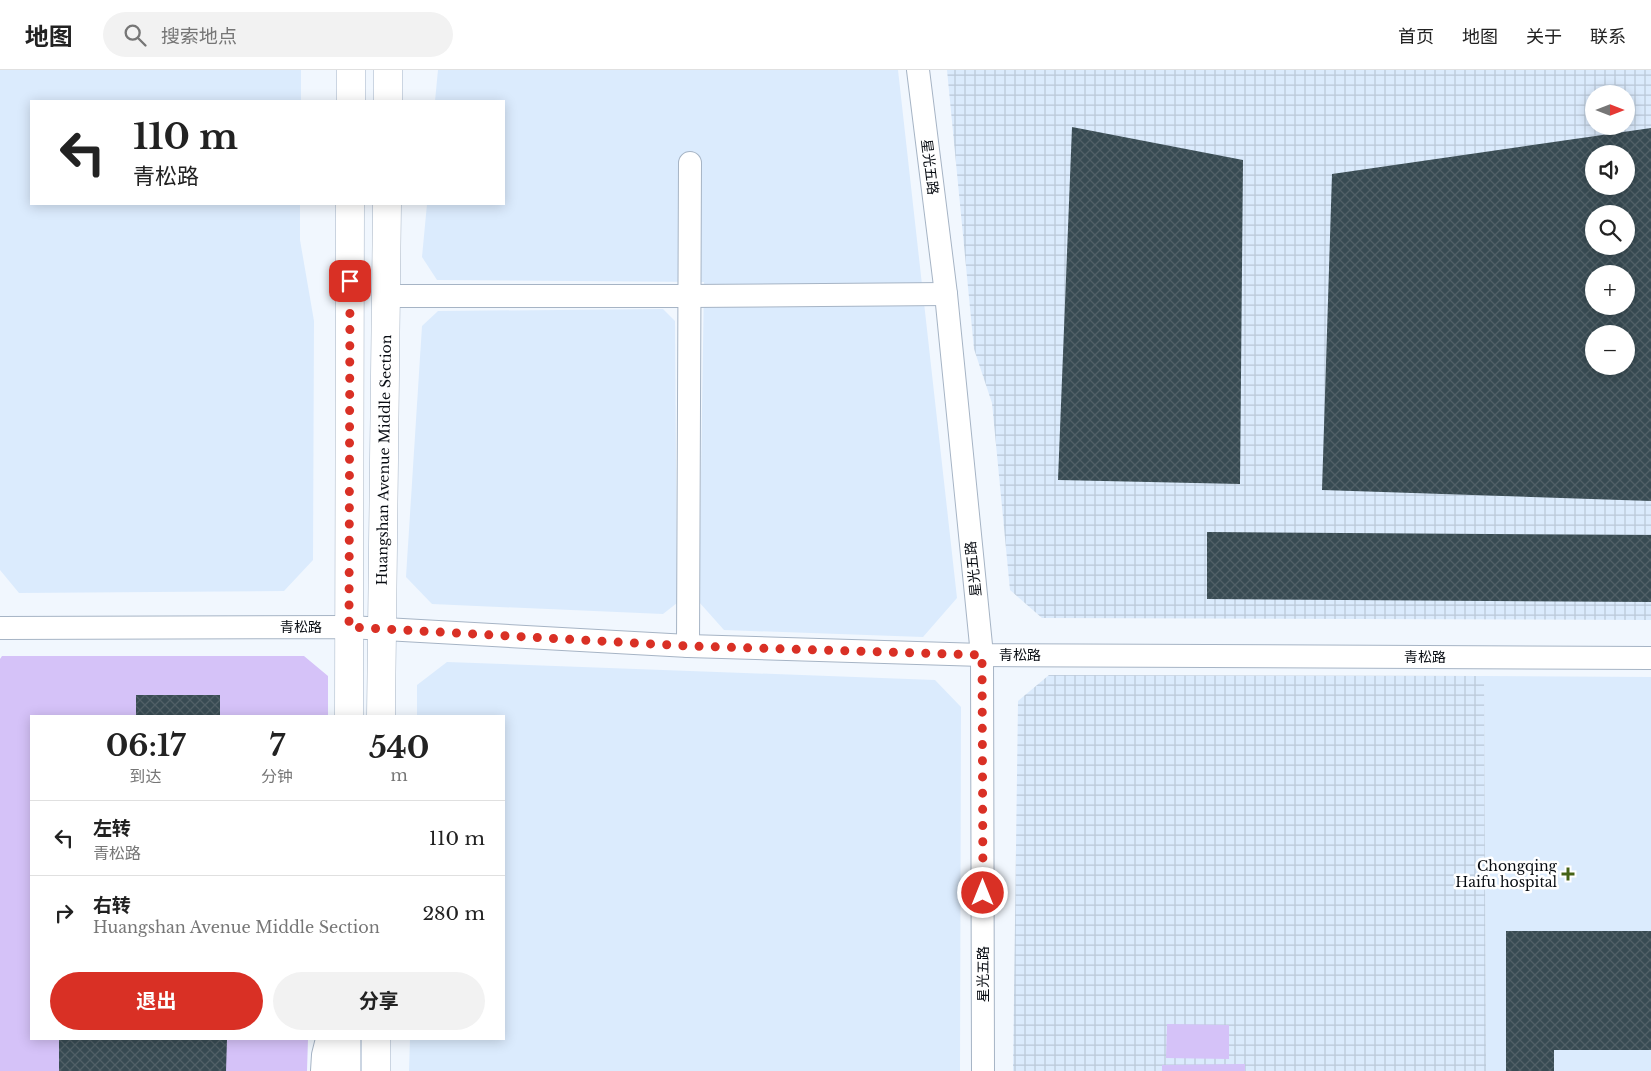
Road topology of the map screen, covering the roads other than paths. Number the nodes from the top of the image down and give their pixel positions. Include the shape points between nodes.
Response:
1 (351, 70) edge
2 (388, 70) edge
3 (918, 70) edge
4 (351, 100) edge
5 (388, 100) edge
6 (690, 163) dead end
7 (350, 205) edge
8 (387, 205) edge
9 (946, 294) junction
10 (386, 296) junction
11 (688, 296) junction
12 (349, 627) junction
13 (0, 628) edge
14 (382, 628) junction
15 (688, 646) junction
16 (982, 655) junction
17 (1651, 658) edge
18 (349, 715) edge
19 (381, 715) edge
20 (327, 1040) edge
21 (346, 1040) edge
22 (376, 1040) edge
23 (322, 1071) edge
24 (346, 1071) edge
25 (376, 1071) edge
26 (983, 1071) edge

1 - 4 main road
2 - 5 main road
3 - 9 street, 星光五路
6 - 11 street
7 - 12 main road
8 - 10 main road, Huangshan Avenue Middle Section
9 - 11 street
9 - 16 street, 星光五路
10 - 11 street
10 - 14 main road, Huangshan Avenue Middle Section
11 - 15 street
12 - 13 street, 青松路
12 - 14 street, 青松路
12 - 18 main road
14 - 15 street, 青松路
14 - 19 main road, Huangshan Avenue Middle Section
15 - 16 street, 青松路
16 - 17 street, 青松路
16 - 26 street, 星光五路
20 - 23 street
21 - 24 main road
22 - 25 main road

